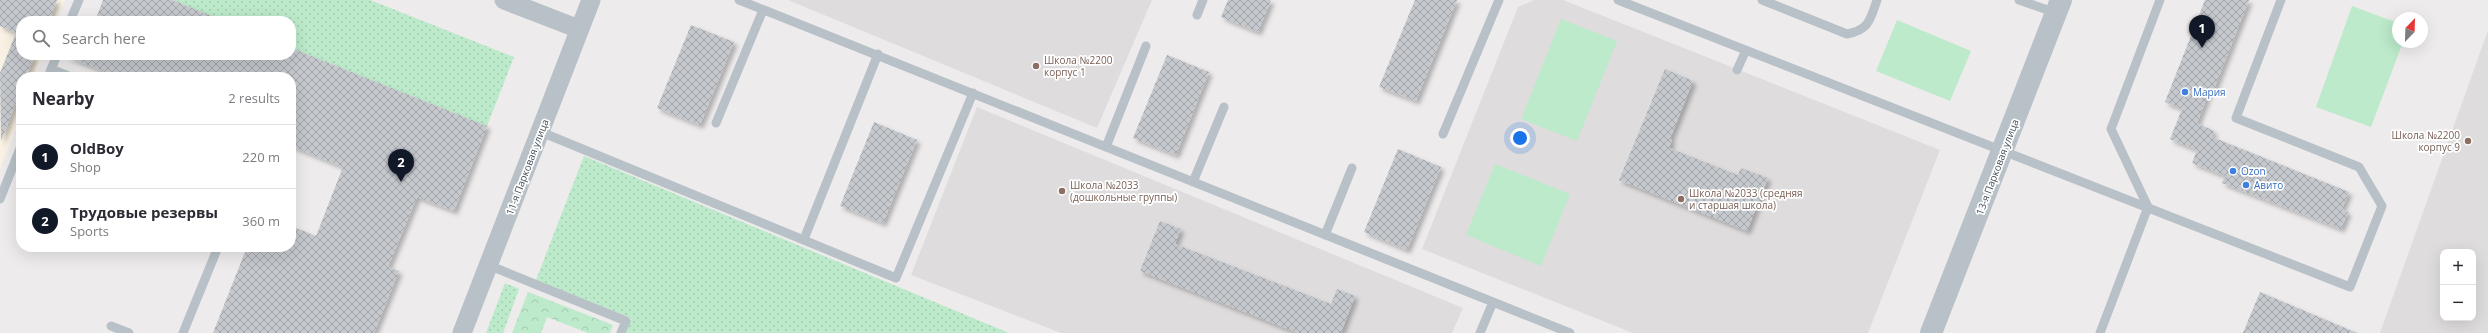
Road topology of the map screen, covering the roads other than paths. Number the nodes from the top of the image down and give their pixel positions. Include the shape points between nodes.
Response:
1 (78, 0) edge
2 (591, 0) edge
3 (739, 0) edge
4 (1203, 0) edge
5 (1499, 0) edge
6 (1618, 0) edge
7 (1762, 0) edge
8 (1877, 0) edge
9 (2019, 0) edge
10 (2160, 0) edge
11 (2281, 0) edge
12 (515, 2) edge
13 (2058, 7) edge
14 (763, 10) junction
15 (1197, 15) dead end
16 (72, 16) edge
17 (579, 29) junction
18 (1146, 46) dead end
19 (1746, 50) junction
20 (878, 54) junction
21 (55, 60) edge
22 (1738, 70) dead end
23 (50, 72) edge
24 (973, 93) junction
25 (1224, 107) dead end
26 (716, 122) dead end
27 (541, 132) junction
28 (1443, 134) dead end
29 (1106, 147) junction
30 (2003, 152) junction
31 (16, 159) edge
32 (1352, 168) dead end
33 (1193, 182) junction
34 (0, 199) edge
35 (2148, 207) junction
36 (1325, 235) junction
37 (804, 239) junction
38 (216, 252) edge
39 (488, 264) junction
40 (1493, 302) junction
41 (111, 326) dead end
42 (129, 333) edge
43 (184, 333) edge
44 (462, 333) edge
45 (621, 333) edge
46 (1480, 333) edge
47 (1570, 333) edge
48 (1931, 333) edge
49 (2100, 333) edge

1 - 16 lane
2 - 17 street, 11-я Парковая улица
3 - 14 lane
4 - 15 lane
5 - 28 lane
6 - 19 lane
7 - 8 lane via 1847,34 1860,31 1868,24
9 - 13 lane
10 - 35 lane via 2111,129
11 - 35 lane via 2236,118 2359,167 2382,206 2350,287
12 - 17 street
13 - 30 street, 13-я Парковая улица
14 - 20 lane
14 - 26 lane
17 - 27 street, 11-я Парковая улица
18 - 29 lane
19 - 22 lane
19 - 30 lane
20 - 24 lane
20 - 37 lane
21 - 23 lane
24 - 29 lane
24 - 37 lane via 896,278
25 - 33 lane
27 - 37 lane
27 - 39 street, 11-я Парковая улица
29 - 33 lane
30 - 35 lane
30 - 48 street, 13-я Парковая улица
31 - 34 lane
32 - 36 lane
33 - 36 lane
35 - 49 lane
36 - 40 lane
38 - 43 lane
39 - 44 street, 11-я Парковая улица
39 - 45 lane via 626,321
40 - 46 lane
40 - 47 lane
41 - 42 lane

